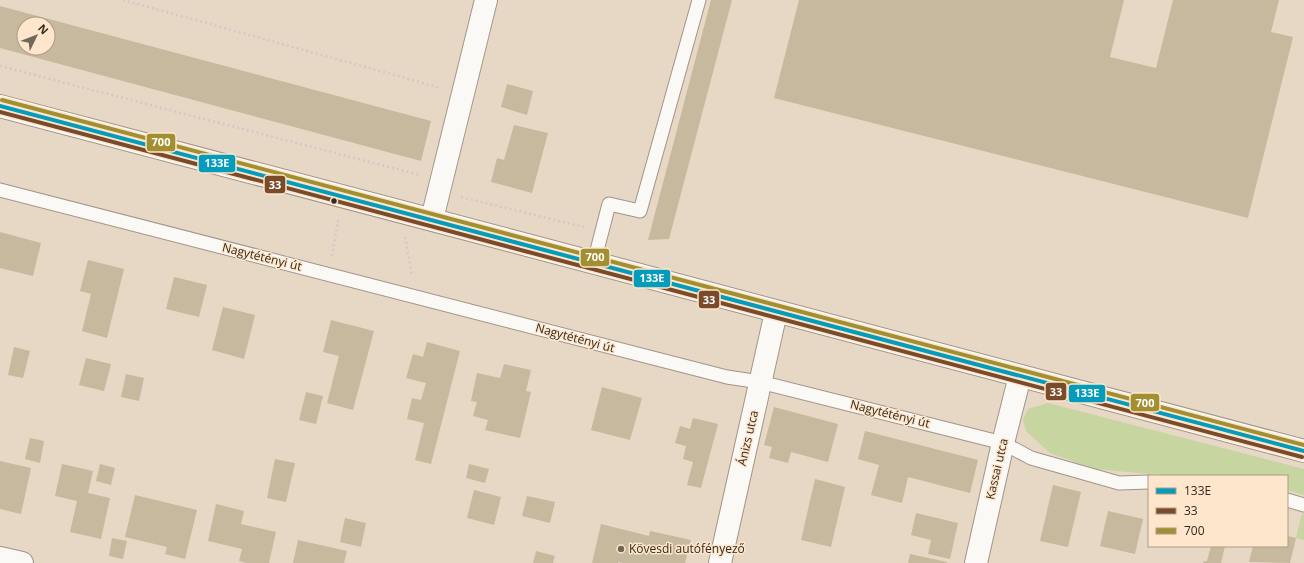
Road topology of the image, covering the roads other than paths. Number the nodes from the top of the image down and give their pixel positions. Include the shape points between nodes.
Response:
1 (486, 0) edge
2 (698, 0) edge
3 (0, 106) edge
4 (0, 190) edge
5 (432, 219) junction
6 (594, 262) junction
7 (776, 312) junction
8 (1020, 376) junction
9 (760, 382) junction
10 (1003, 443) junction
11 (1304, 451) edge
12 (1148, 482) edge
13 (1288, 500) edge
14 (1304, 505) edge
15 (0, 558) edge
16 (22, 563) edge
17 (720, 563) edge
18 (976, 563) edge

1 - 5 main road
2 - 6 lane via 640,211 609,204
3 - 5 main road
4 - 9 lane, Nagytétényi út via 728,377
5 - 6 main road
6 - 7 main road
7 - 8 main road
7 - 9 main road, Ánizs utca
8 - 10 main road, Kassai utca
8 - 11 main road
9 - 10 lane, Nagytétényi út
9 - 17 main road, Ánizs utca
10 - 12 lane, Nagytétényi út via 1032,458 1119,483
10 - 18 main road, Kassai utca
13 - 14 lane
15 - 16 main road

